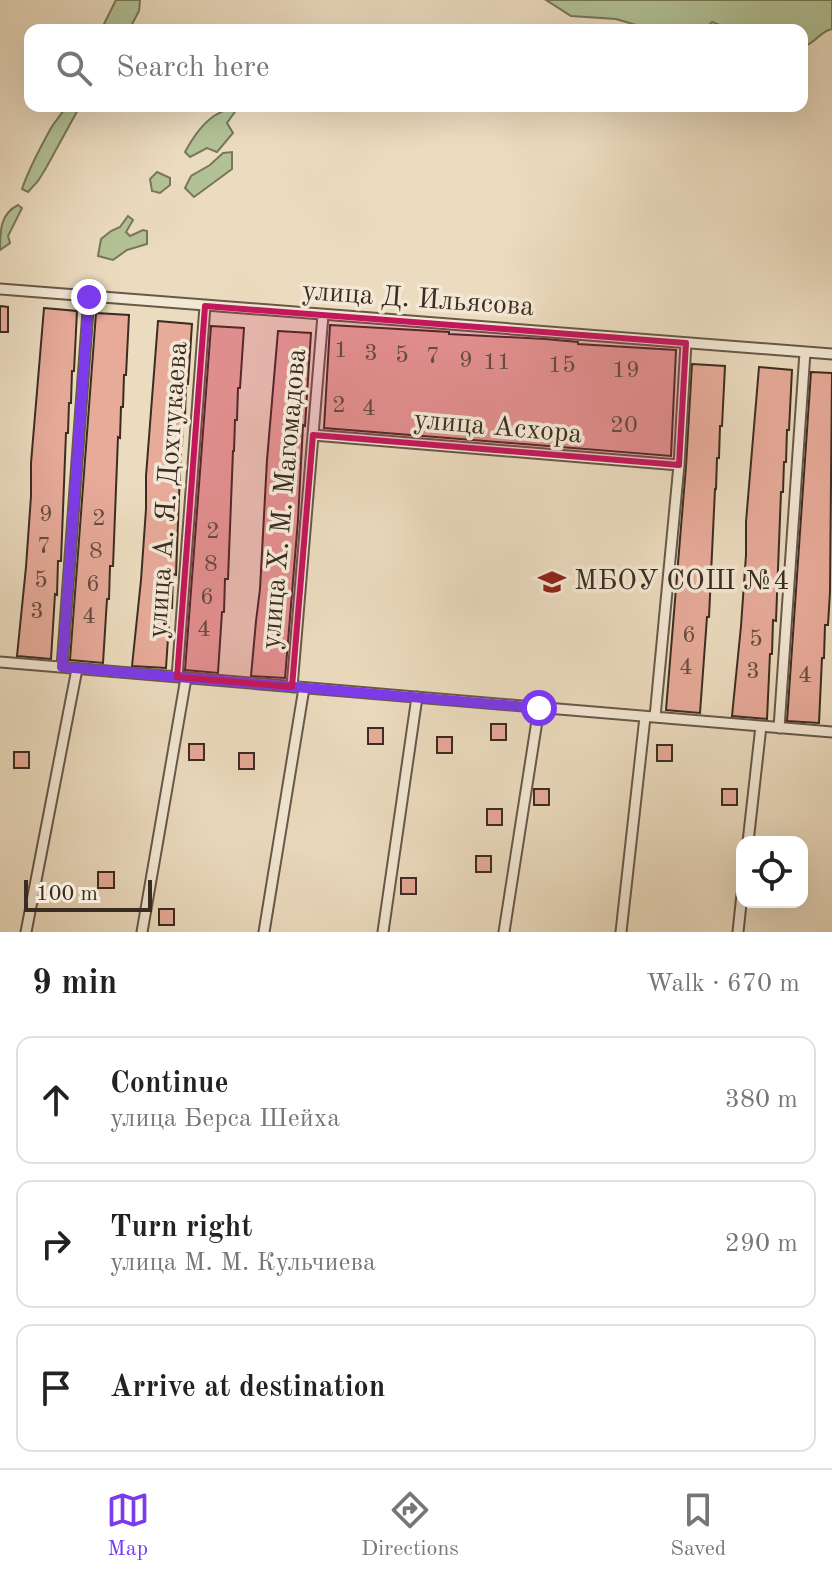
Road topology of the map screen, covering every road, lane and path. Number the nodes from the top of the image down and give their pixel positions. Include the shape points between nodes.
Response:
1 (0, 289) edge
2 (89, 297) junction
3 (205, 306) junction
4 (323, 315) junction
5 (686, 343) junction
6 (805, 352) junction
7 (832, 354) edge
8 (313, 435) junction
9 (679, 465) junction
10 (0, 662) edge
11 (62, 667) junction
12 (77, 669) junction
13 (182, 678) junction
14 (292, 687) junction
15 (304, 688) junction
16 (417, 697) junction
17 (539, 708) junction
18 (650, 717) junction
19 (761, 726) junction
20 (779, 728) junction
21 (832, 732) edge
22 (749, 836) edge
23 (741, 908) edge
24 (26, 932) edge
25 (142, 932) edge
26 (264, 932) edge
27 (383, 932) edge
28 (504, 932) edge
29 (621, 932) edge
30 (738, 932) edge

1 - 2 street, улица Д. Ильясова
2 - 3 street, улица Д. Ильясова
2 - 11 street
3 - 4 street, улица Д. Ильясова
3 - 13 street, улица А. Я. Дохтукаева
4 - 5 street, улица Д. Ильясова
4 - 8 street, улица Х. М. Магомадова
5 - 6 street, улица Д. Ильясова
5 - 9 street
6 - 7 street, улица Д. Ильясова
6 - 20 street
8 - 9 street, улица Асхора
8 - 14 street, улица Х. М. Магомадова
9 - 18 street
10 - 11 street
11 - 12 street
12 - 13 street
12 - 24 street
13 - 14 street
13 - 25 street, улица А. Я. Дохтукаева
14 - 15 street
15 - 16 street
15 - 26 street
16 - 17 street
16 - 27 street
17 - 18 street
17 - 28 street
18 - 19 street
18 - 29 street
19 - 20 street
19 - 22 street
20 - 21 street
23 - 30 street

